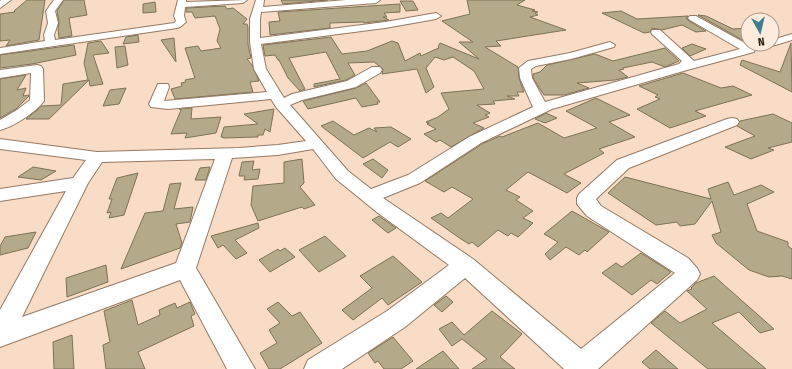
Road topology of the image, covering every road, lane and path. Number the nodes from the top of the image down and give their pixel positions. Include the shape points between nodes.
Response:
1 (7, 0) edge
2 (59, 0) edge
3 (376, 0) edge
4 (182, 2) edge
5 (253, 3) edge
6 (0, 5) edge
7 (436, 16) dead end
8 (693, 18) dead end
9 (656, 32) dead end
10 (792, 37) edge
11 (780, 41) edge
12 (255, 42) junction
13 (51, 43) junction
14 (740, 44) edge
15 (610, 45) dead end
16 (0, 52) edge
17 (742, 52) edge
18 (683, 67) junction
19 (376, 70) dead end
20 (0, 74) edge
21 (163, 87) dead end
22 (278, 99) junction
23 (541, 109) junction
24 (732, 122) dead end
25 (0, 126) edge
26 (0, 144) edge
27 (318, 144) junction
28 (225, 154) junction
29 (98, 157) junction
30 (78, 183) junction
31 (0, 195) edge
32 (370, 197) junction
33 (465, 265) junction
34 (184, 271) junction
35 (0, 335) edge
36 (583, 368) edge
37 (241, 369) edge
38 (318, 369) edge

1 - 6 street
2 - 13 street via 49,12 53,23 49,35
3 - 5 street
4 - 5 street
4 - 13 street via 179,17 181,22 177,25
5 - 12 street
7 - 12 street
8 - 14 street
9 - 18 street via 688,61
10 - 11 street
12 - 22 street via 260,69
13 - 16 street
15 - 23 street via 526,66 526,78
17 - 18 street
18 - 23 street
19 - 22 street via 352,84
20 - 25 street via 37,69 38,98 34,104
21 - 22 street via 156,104
22 - 27 street
23 - 32 street via 475,140 414,179
24 - 36 street via 623,164 586,198 587,204 594,211 680,264 689,274
26 - 29 street
27 - 28 street
27 - 32 street via 342,175
28 - 29 street
28 - 34 street
29 - 30 street
30 - 31 street
30 - 35 street
32 - 33 street
33 - 36 street
33 - 38 street via 396,319
34 - 35 street via 174,272
34 - 37 street via 190,275

